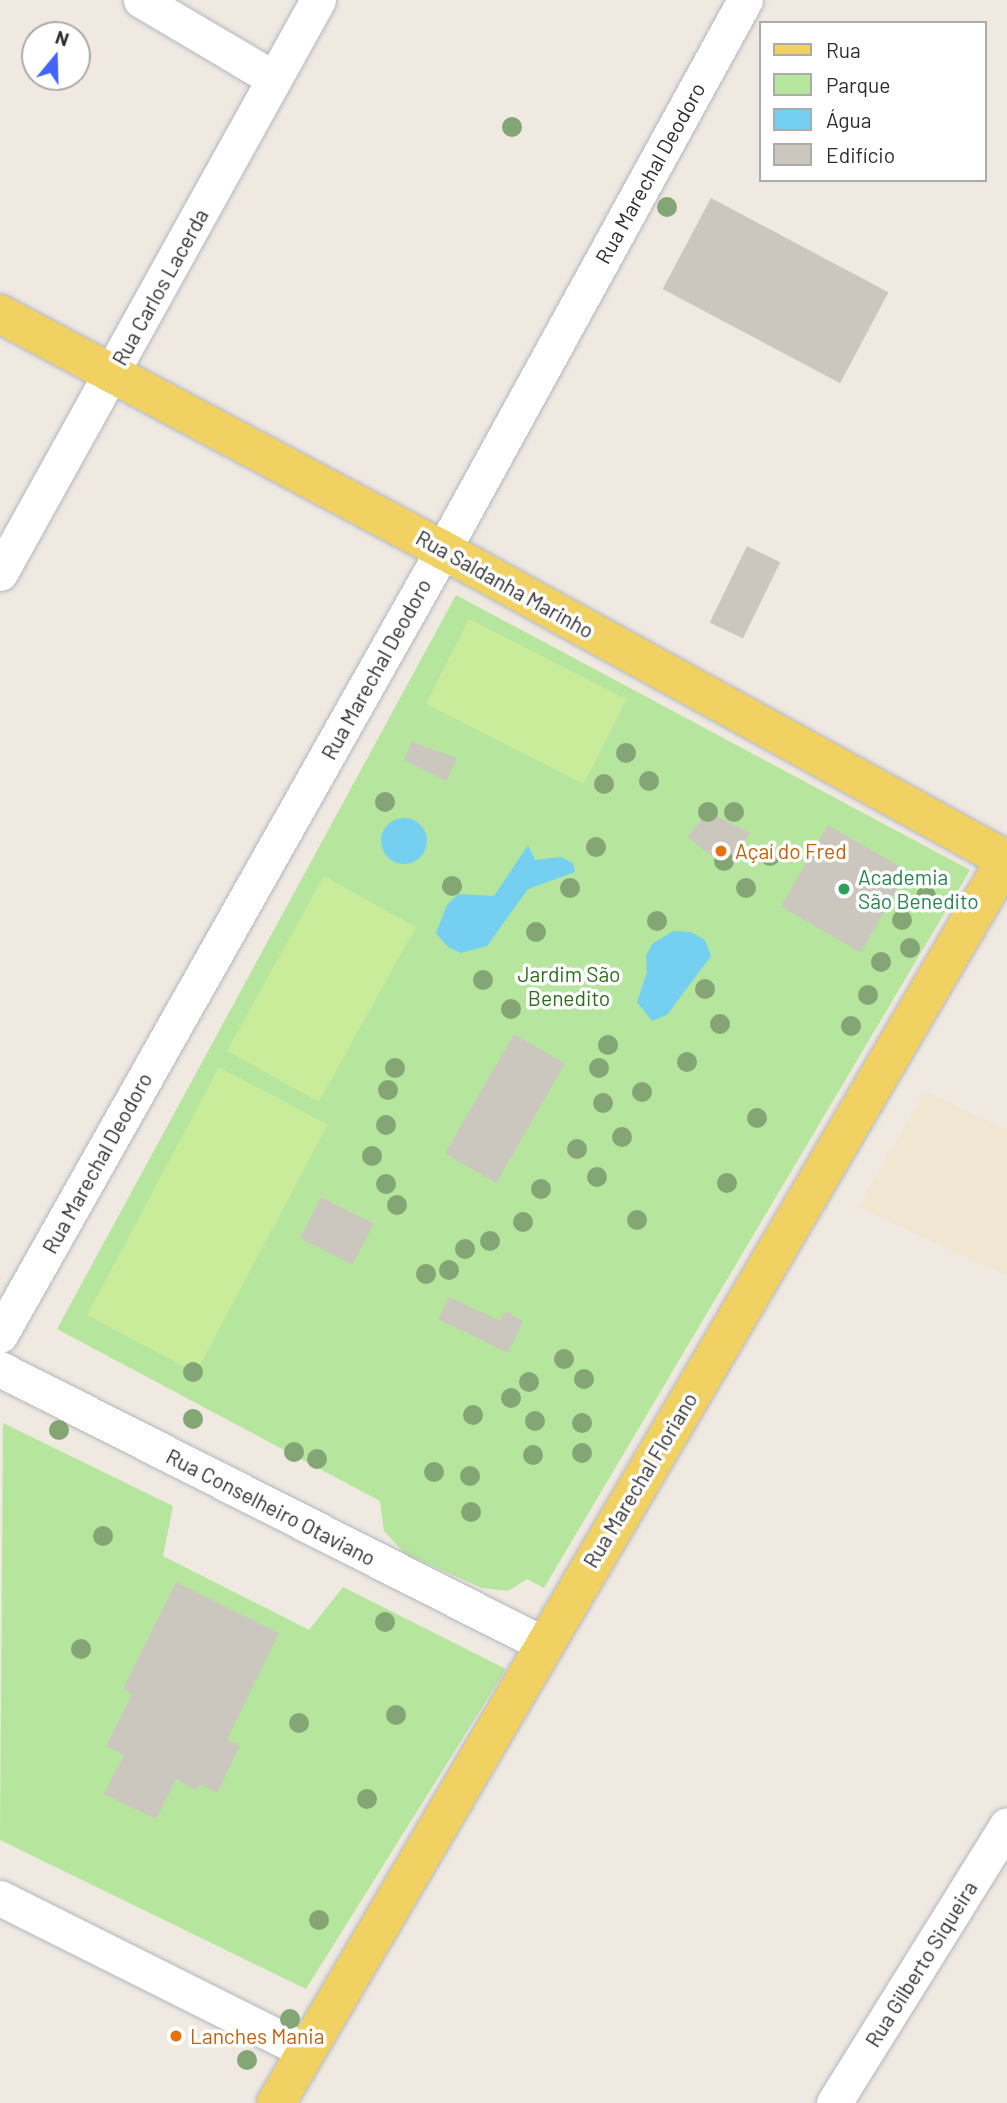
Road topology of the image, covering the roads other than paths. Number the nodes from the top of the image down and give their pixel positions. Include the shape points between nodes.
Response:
1 (141, 0) edge
2 (318, 0) edge
3 (746, 0) edge
4 (273, 78) junction
5 (0, 314) edge
6 (113, 373) junction
7 (443, 550) junction
8 (0, 573) edge
9 (1007, 859) edge
10 (0, 1335) edge
11 (0, 1370) edge
12 (543, 1644) junction
13 (1007, 1825) edge
14 (0, 1898) edge
15 (306, 2051) junction
16 (276, 2103) edge
17 (834, 2103) edge

1 - 4 street
2 - 4 street, Rua Carlos Lacerda
3 - 7 street, Rua Marechal Deodoro
4 - 6 street, Rua Carlos Lacerda
5 - 6 main road, Rua Saldanha Marinho
6 - 7 main road, Rua Saldanha Marinho
6 - 8 street, Rua Carlos Lacerda
7 - 9 main road, Rua Saldanha Marinho
7 - 10 street, Rua Marechal Deodoro
9 - 12 main road, Rua Marechal Floriano
11 - 12 street, Rua Conselheiro Otaviano
12 - 15 main road, Rua Marechal Floriano
13 - 17 street, Rua Gilberto Siqueira
14 - 15 street
15 - 16 main road, Rua Marechal Floriano

